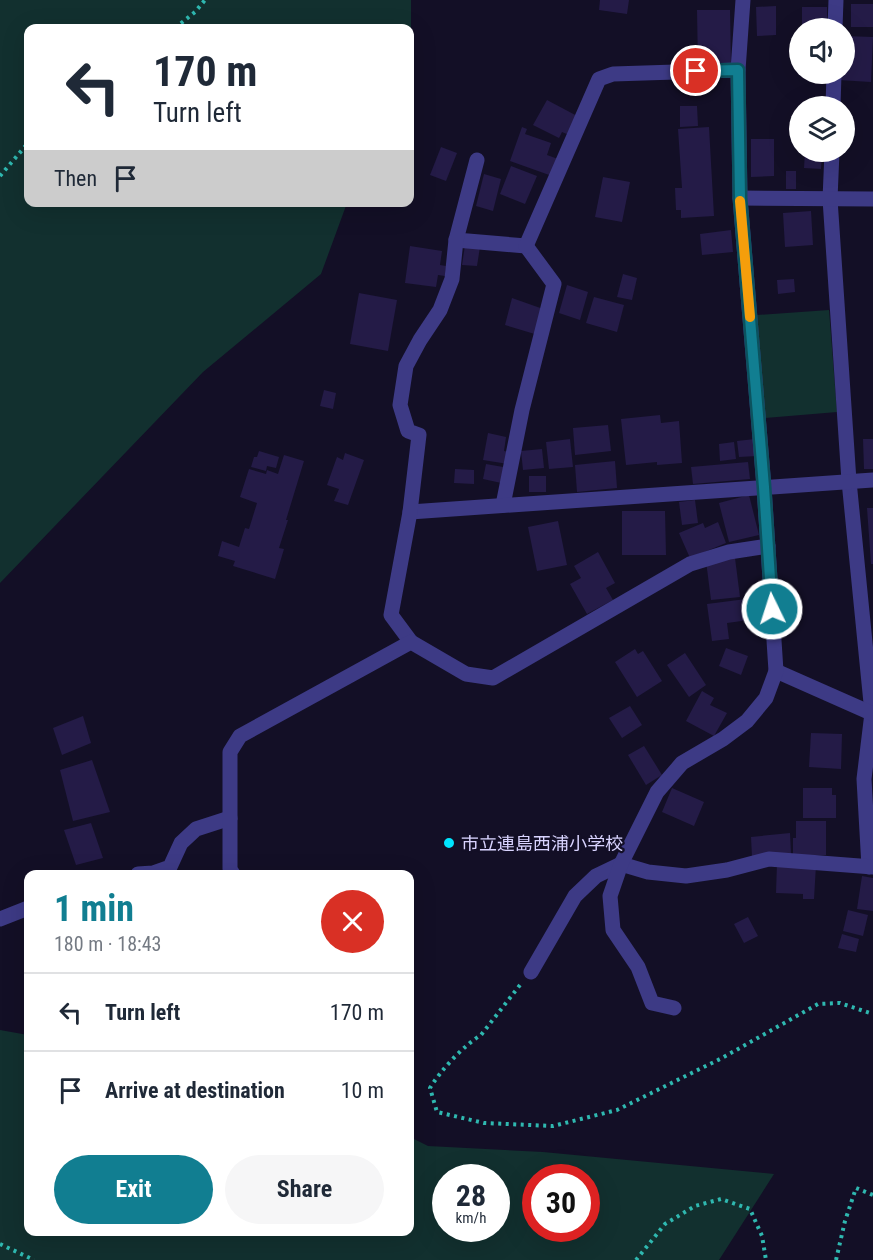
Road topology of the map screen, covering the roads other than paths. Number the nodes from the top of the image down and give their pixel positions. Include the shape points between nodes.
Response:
1 (742, 0) edge
2 (836, 0) edge
3 (835, 18) edge
4 (738, 70) junction
5 (477, 160) dead end
6 (832, 162) edge
7 (740, 198) junction
8 (830, 199) junction
9 (873, 199) edge
10 (456, 240) junction
11 (525, 246) junction
12 (873, 480) edge
13 (849, 481) junction
14 (764, 487) junction
15 (503, 505) junction
16 (410, 512) junction
17 (768, 546) junction
18 (411, 642) junction
19 (776, 671) junction
20 (872, 713) edge
21 (230, 818) junction
22 (621, 864) junction
23 (871, 867) edge
24 (162, 870) edge
25 (231, 870) edge
26 (24, 910) edge
27 (0, 919) edge
28 (531, 972) road end
29 (674, 1008) dead end

1 - 4 street
2 - 3 street
4 - 7 street
4 - 11 street via 613,74 599,79
5 - 10 street
6 - 8 street
7 - 8 street
7 - 14 street
8 - 9 street
8 - 13 street
10 - 11 street
10 - 16 street via 452,279 440,310 406,366 400,405 408,431 419,435
11 - 15 street via 554,284
12 - 13 street
13 - 14 street
13 - 20 street
14 - 15 street
14 - 17 street
15 - 16 street
16 - 18 street via 391,615
17 - 18 street via 690,564 493,678 466,674
17 - 19 street
18 - 21 street via 240,736 230,752
19 - 20 street
19 - 22 street via 766,698 747,721 682,763 657,792
20 - 23 street via 864,779
21 - 24 street via 196,829 182,843 170,867
21 - 25 street
22 - 23 street via 686,876 769,860
22 - 28 street via 596,876 575,896
22 - 29 street via 610,896 613,930 638,967 652,1003
26 - 27 street

